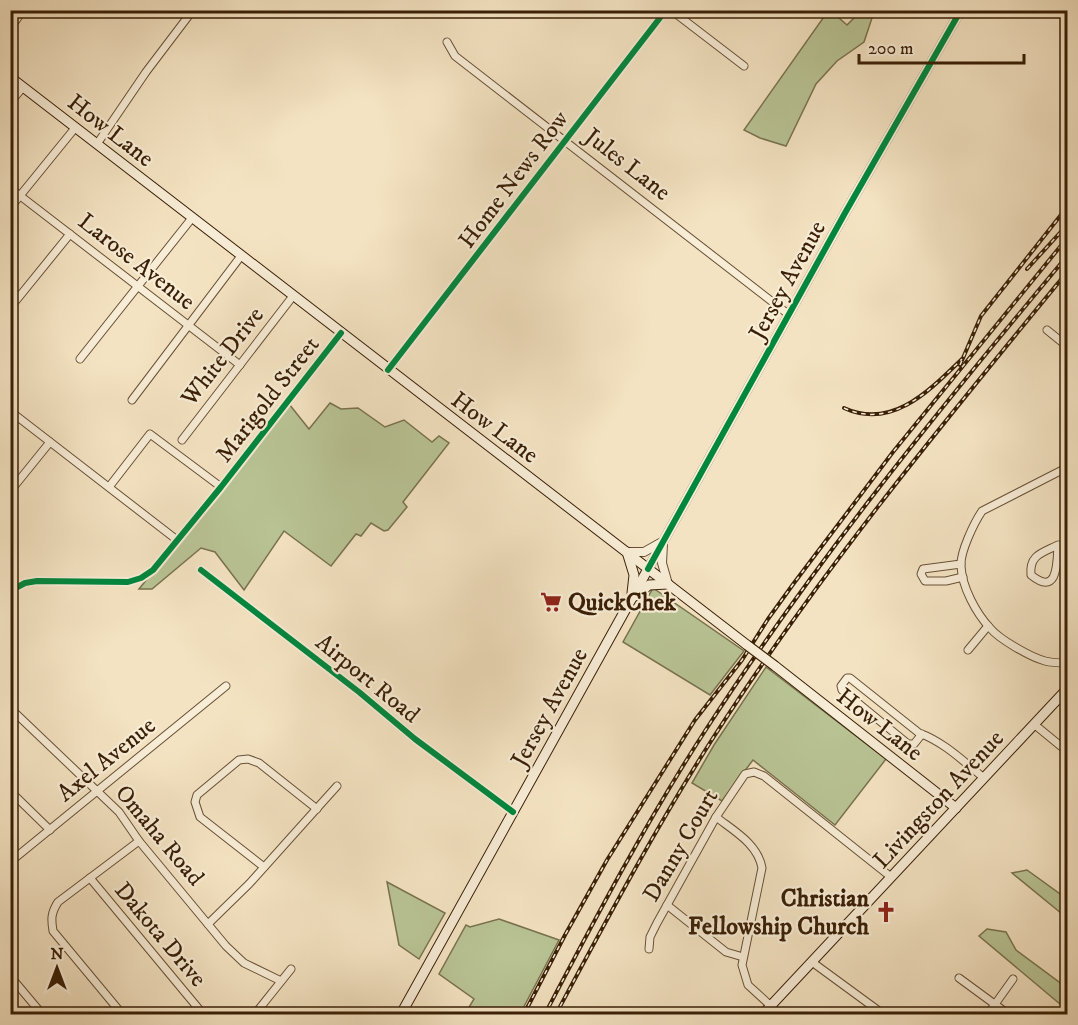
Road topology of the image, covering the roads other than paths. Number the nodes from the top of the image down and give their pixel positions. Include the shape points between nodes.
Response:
1 (23, 10) edge
2 (193, 10) edge
3 (666, 10) edge
4 (671, 10) edge
5 (961, 10) edge
6 (10, 29) edge
7 (447, 42) dead end
8 (744, 66) dead end
9 (10, 77) edge
10 (23, 87) junction
11 (10, 103) edge
12 (75, 128) junction
13 (566, 140) junction
14 (97, 144) junction
15 (10, 188) edge
16 (20, 196) junction
17 (10, 208) edge
18 (192, 218) junction
19 (70, 234) junction
20 (241, 256) junction
21 (138, 286) junction
22 (293, 296) junction
23 (10, 308) edge
24 (788, 314) junction
25 (188, 325) junction
26 (1047, 330) dead end
27 (341, 333) junction
28 (1068, 347) edge
29 (80, 359) dead end
30 (240, 365) junction
31 (388, 370) junction
32 (132, 400) dead end
33 (10, 411) edge
34 (182, 440) dead end
35 (50, 442) junction
36 (1068, 467) edge
37 (109, 487) junction
38 (221, 487) junction
39 (12, 489) dead end
40 (177, 540) junction
41 (663, 541) junction
42 (1068, 541) edge
43 (1058, 545) junction
44 (627, 552) junction
45 (961, 564) junction
46 (648, 569) junction
47 (201, 570) dead end
48 (963, 577) junction
49 (668, 584) junction
50 (10, 591) edge
51 (631, 599) junction
52 (988, 626) junction
53 (968, 650) dead end
54 (1068, 663) edge
55 (226, 686) dead end
56 (1068, 688) edge
57 (10, 708) edge
58 (1035, 725) junction
59 (922, 734) junction
60 (1068, 752) edge
61 (984, 778) junction
62 (337, 786) dead end
63 (10, 791) edge
64 (98, 791) junction
65 (956, 808) junction
66 (316, 809) junction
67 (513, 812) junction
68 (716, 817) junction
69 (50, 830) junction
70 (139, 841) junction
71 (10, 862) edge
72 (264, 867) junction
73 (891, 877) junction
74 (90, 878) junction
75 (667, 905) junction
76 (208, 924) junction
77 (649, 949) dead end
78 (743, 957) junction
79 (812, 962) junction
80 (291, 969) dead end
81 (10, 976) edge
82 (959, 978) dead end
83 (1013, 979) dead end
84 (281, 981) junction
85 (996, 1005) junction
86 (771, 1006) junction
87 (42, 1014) edge
88 (122, 1014) edge
89 (203, 1014) edge
90 (255, 1014) edge
91 (401, 1014) edge
92 (763, 1014) edge
93 (884, 1014) edge
94 (988, 1014) edge
95 (1008, 1014) edge

1 - 6 street
2 - 14 street
3 - 13 street, Home News Row
4 - 8 street
5 - 24 street, Jersey Avenue
7 - 13 street, Jules Lane via 455,56
9 - 10 main road, How Lane
10 - 11 street
10 - 12 main road, How Lane
12 - 14 main road, How Lane
12 - 16 street
13 - 24 street, Jules Lane
13 - 31 street, Home News Row
14 - 18 main road, How Lane
15 - 16 street, Larose Avenue
16 - 17 street
16 - 19 street, Larose Avenue
18 - 20 main road, How Lane
18 - 21 street
19 - 21 street, Larose Avenue
19 - 23 street
20 - 22 main road, How Lane
20 - 25 street
21 - 25 street, Larose Avenue
21 - 29 street
22 - 27 main road, How Lane
22 - 30 street, White Drive
24 - 41 street, Jersey Avenue
25 - 30 street, Larose Avenue
25 - 32 street
26 - 28 street
27 - 31 main road, How Lane
27 - 38 street, Marigold Street
30 - 34 street, White Drive
31 - 44 main road, How Lane
33 - 35 street
35 - 37 street
35 - 39 street
36 - 45 street via 982,511 974,523
37 - 38 street via 150,434
37 - 40 street
38 - 40 street, Marigold Street
40 - 50 street, Marigold Street via 153,570 128,582 37,580
41 - 44 street via 646,552
41 - 46 street, Jersey Avenue
41 - 49 street via 662,563
42 - 43 street
43 - 43 street via 1035,556 1030,565 1031,575 1037,580 1045,582 1056,575
44 - 46 main road, How Lane
44 - 51 main road via 634,575
45 - 48 street
45 - 48 street via 929,567 921,574 925,581
46 - 49 main road, How Lane
46 - 51 main road, Jersey Avenue
47 - 67 street, Airport Road
48 - 52 street
49 - 51 main road via 649,585
49 - 65 main road, How Lane, bridge
51 - 67 main road, Jersey Avenue
52 - 53 street
52 - 54 street via 1019,649 1044,661
55 - 64 street, Axel Avenue
56 - 58 main road, Livingston Avenue
57 - 64 street, Omaha Road
58 - 60 street
58 - 61 main road, Livingston Avenue
59 - 59 street via 850,678 841,686 908,744 914,744
59 - 61 street via 936,739
61 - 65 main road, Livingston Avenue
62 - 66 street
63 - 69 street
64 - 69 street, Axel Avenue
64 - 70 street, Omaha Road
65 - 73 main road, Livingston Avenue
66 - 72 street
66 - 72 street via 259,763 242,759 197,795 200,817
67 - 91 main road, Jersey Avenue
68 - 73 street, Danny Court via 745,774 758,773
68 - 75 street, Danny Court
68 - 78 street via 751,844 760,856 762,868
69 - 71 street, Axel Avenue
70 - 74 street
70 - 76 street, Omaha Road
72 - 76 street
73 - 79 main road, Livingston Avenue
74 - 88 street via 58,902 51,918 53,932
74 - 89 street, Dakota Drive
75 - 77 street, Danny Court via 650,937
75 - 78 street via 726,952
76 - 84 street, Omaha Road via 244,963
78 - 86 street via 741,965 748,985
79 - 86 main road, Livingston Avenue
79 - 93 street
80 - 84 street
81 - 87 street
82 - 85 street
83 - 85 street
84 - 90 street
85 - 94 street
85 - 95 street
86 - 92 main road, Livingston Avenue

